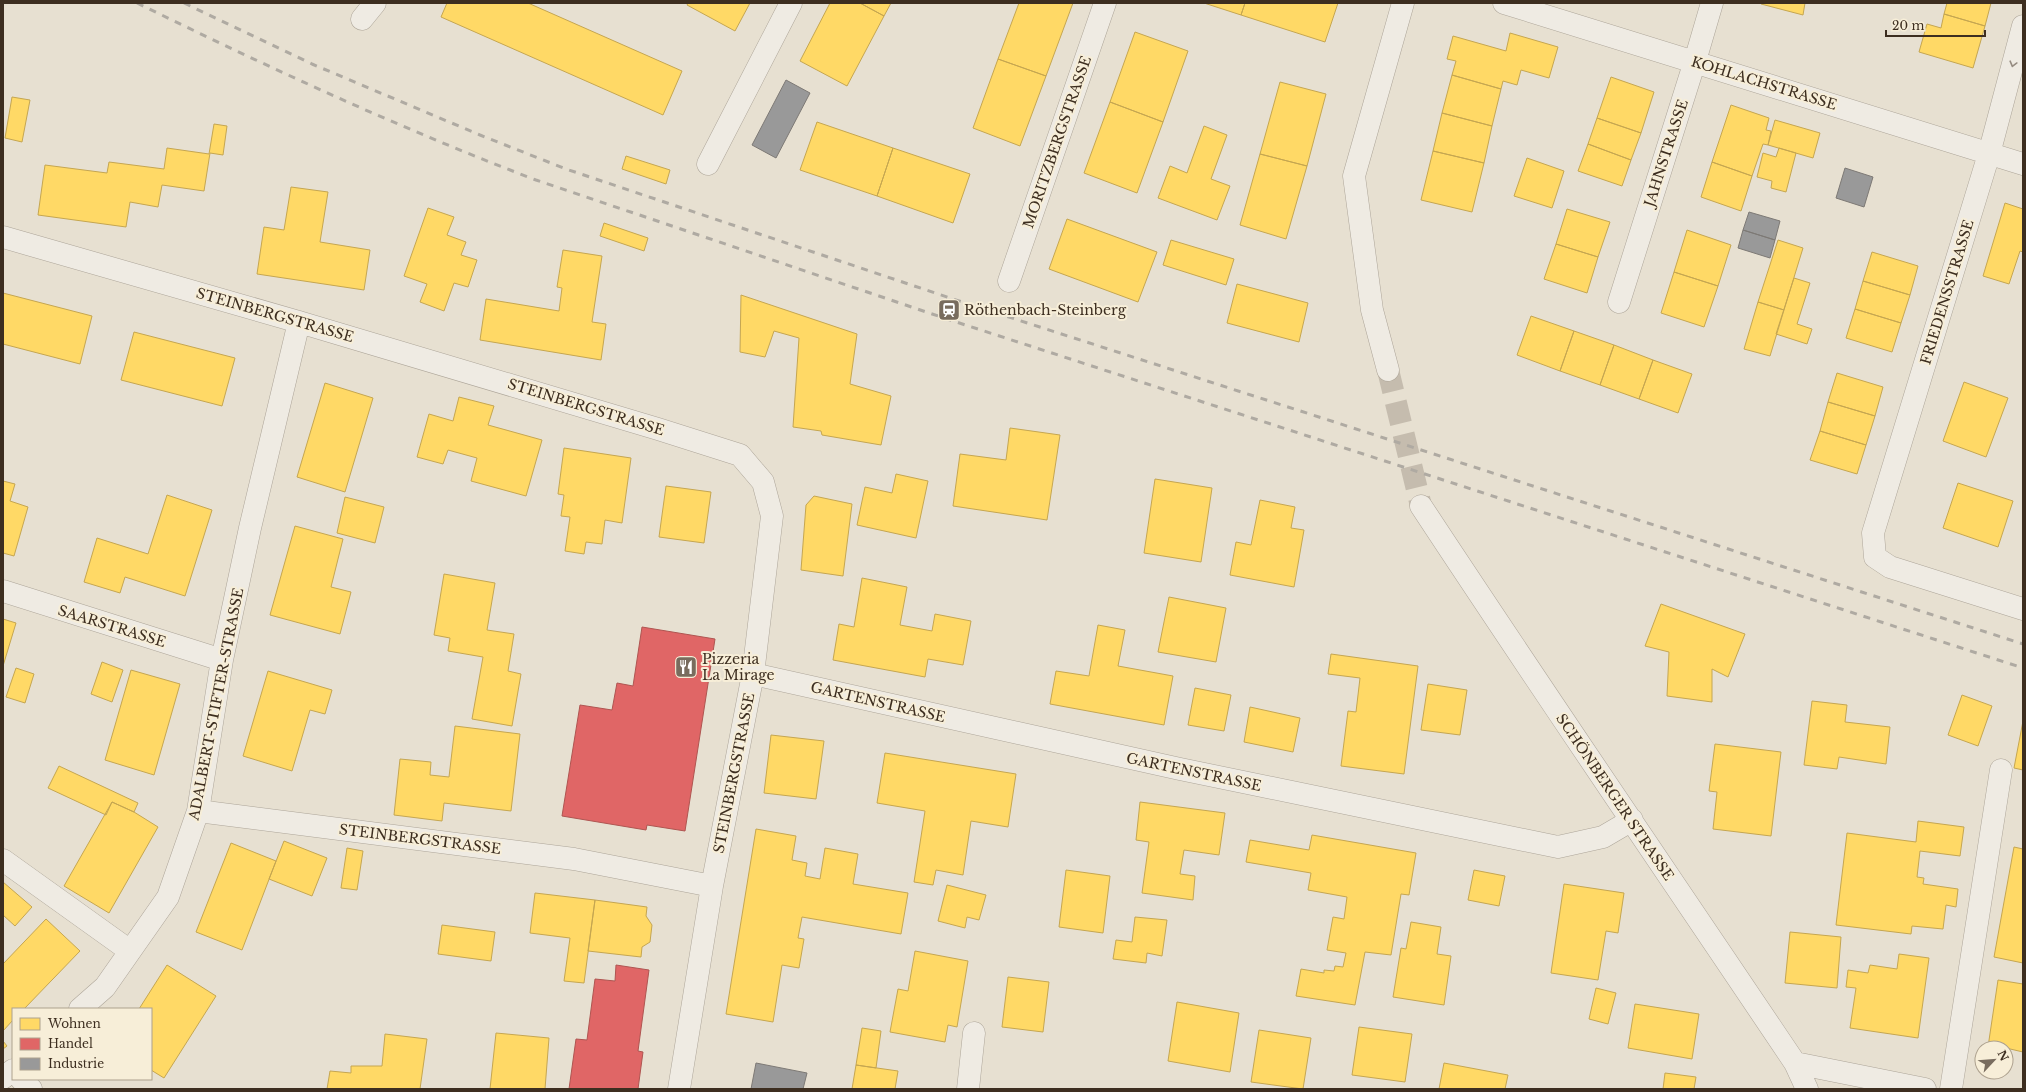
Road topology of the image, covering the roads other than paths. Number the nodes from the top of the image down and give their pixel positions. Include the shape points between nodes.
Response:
1 (791, 3) edge
2 (1105, 3) edge
3 (1403, 3) edge
4 (1504, 3) edge
5 (1712, 3) edge
6 (2023, 26) edge
7 (1695, 61) junction
8 (1989, 154) junction
9 (708, 164) dead end
10 (2023, 164) edge
11 (3, 237) edge
12 (1009, 281) dead end
13 (1619, 302) dead end
14 (299, 322) junction
15 (1388, 370) tunnel mouth
16 (1421, 506) tunnel mouth
17 (3, 591) edge
18 (2023, 609) edge
19 (222, 660) junction
20 (753, 674) junction
21 (2001, 770) dead end
22 (198, 811) junction
23 (1632, 820) junction
24 (3, 860) edge
25 (712, 886) junction
26 (130, 951) junction
27 (81, 1008) edge
28 (974, 1033) dead end
29 (1794, 1063) junction
30 (12, 1072) edge
31 (3, 1078) edge
32 (22, 1080) edge
33 (31, 1089) edge
34 (679, 1089) edge
35 (968, 1089) edge
36 (1807, 1089) edge
37 (1925, 1089) edge
38 (1951, 1089) edge

1 - 9 street
2 - 12 street, MORITZBERGSTRASSE
3 - 15 street via 1354,176 1372,310
4 - 7 street, KOHLACHSTRASSE
5 - 7 street, JAHNSTRASSE
6 -> 8 street, FRIEDENSSTRASSE
7 - 8 street, KOHLACHSTRASSE
7 - 13 street, JAHNSTRASSE
8 - 10 street, KOHLACHSTRASSE
8 - 18 street, FRIEDENSSTRASSE via 1873,533 1875,557 1890,567
11 - 14 street, STEINBERGSTRASSE
14 - 19 street, ADALBERT-STIFTER-STRASSE via 250,528
14 - 20 street, STEINBERGSTRASSE via 740,455 763,482 772,516
16 - 23 street, SCHÖNBERGER STRASSE
17 - 19 street, SAARSTRASSE
19 - 22 street, ADALBERT-STIFTER-STRASSE
20 - 23 street, GARTENSTRASSE via 1180,769 1558,847 1603,837
20 - 25 street, STEINBERGSTRASSE
21 - 38 street
22 - 25 street, STEINBERGSTRASSE via 574,859
22 - 26 street, ADALBERT-STIFTER-STRASSE via 168,897
23 - 29 street, SCHÖNBERGER STRASSE
24 - 26 street
25 - 34 street, STEINBERGSTRASSE
26 - 27 street, ADALBERT-STIFTER-STRASSE via 105,987
28 - 35 street
29 - 36 street, SCHÖNBERGER STRASSE
29 - 37 street
30 - 31 street
32 - 33 street

